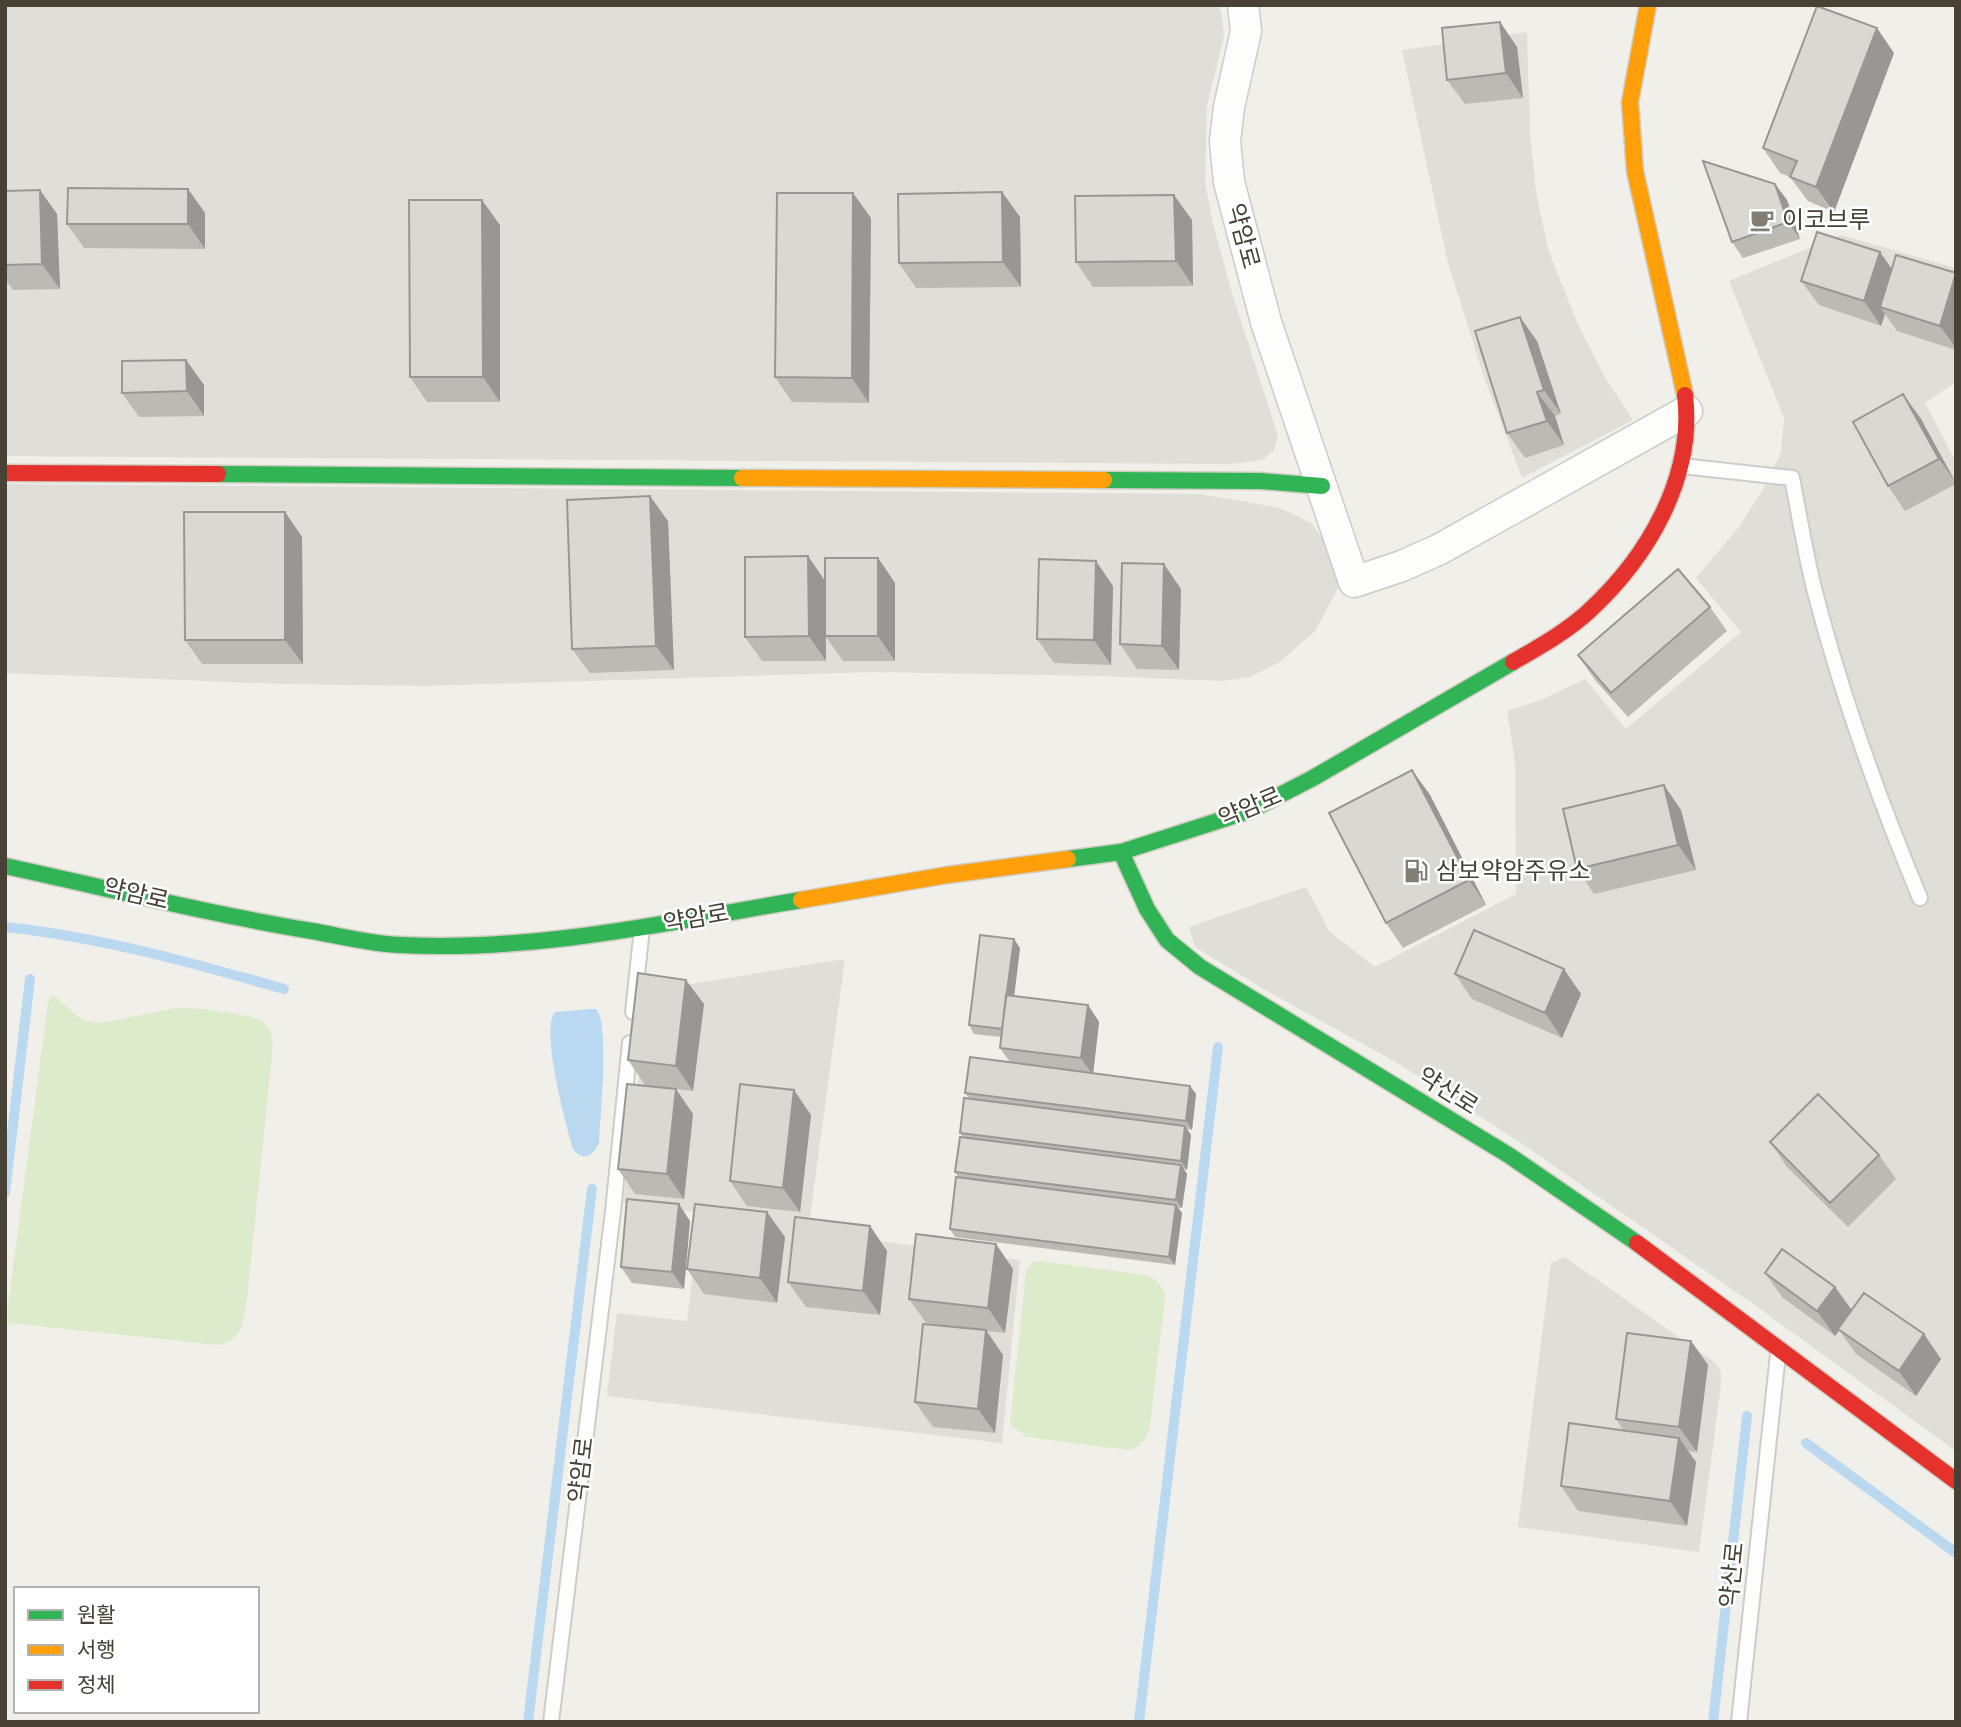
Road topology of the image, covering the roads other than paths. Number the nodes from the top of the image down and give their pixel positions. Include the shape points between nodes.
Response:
1 (1243, 5) edge
2 (1648, 5) edge
3 (1687, 411) junction
4 (1680, 466) junction
5 (5, 473) edge
6 (1322, 486) junction
7 (1121, 852) junction
8 (5, 866) edge
9 (1920, 898) dead end
10 (642, 927) junction
11 (1779, 1349) junction
12 (1956, 1481) edge
13 (551, 1722) edge
14 (1739, 1722) edge

1 - 6 street, 약암로 via 1246,31 1225,141 1229,182 1266,322
2 - 3 street, 약암로 via 1630,102 1635,171 1684,378
3 - 4 street, 약암로
3 - 6 street, 약암로 via 1440,549 1354,582
4 - 7 street, 약암로 via 1662,517 1630,568 1587,613 1541,646 1313,779 1249,811
4 - 9 lane via 1792,478 1835,667 1879,797
5 - 6 street via 1246,481
7 - 10 street, 약암로 via 947,875
7 - 11 street, 약산로 via 1167,940 1200,967 1510,1156
8 - 10 street, 약암로 via 268,924 398,945 524,942
10 - 13 lane, 약암로
11 - 12 street, 약산로
11 - 14 lane, 약산로

